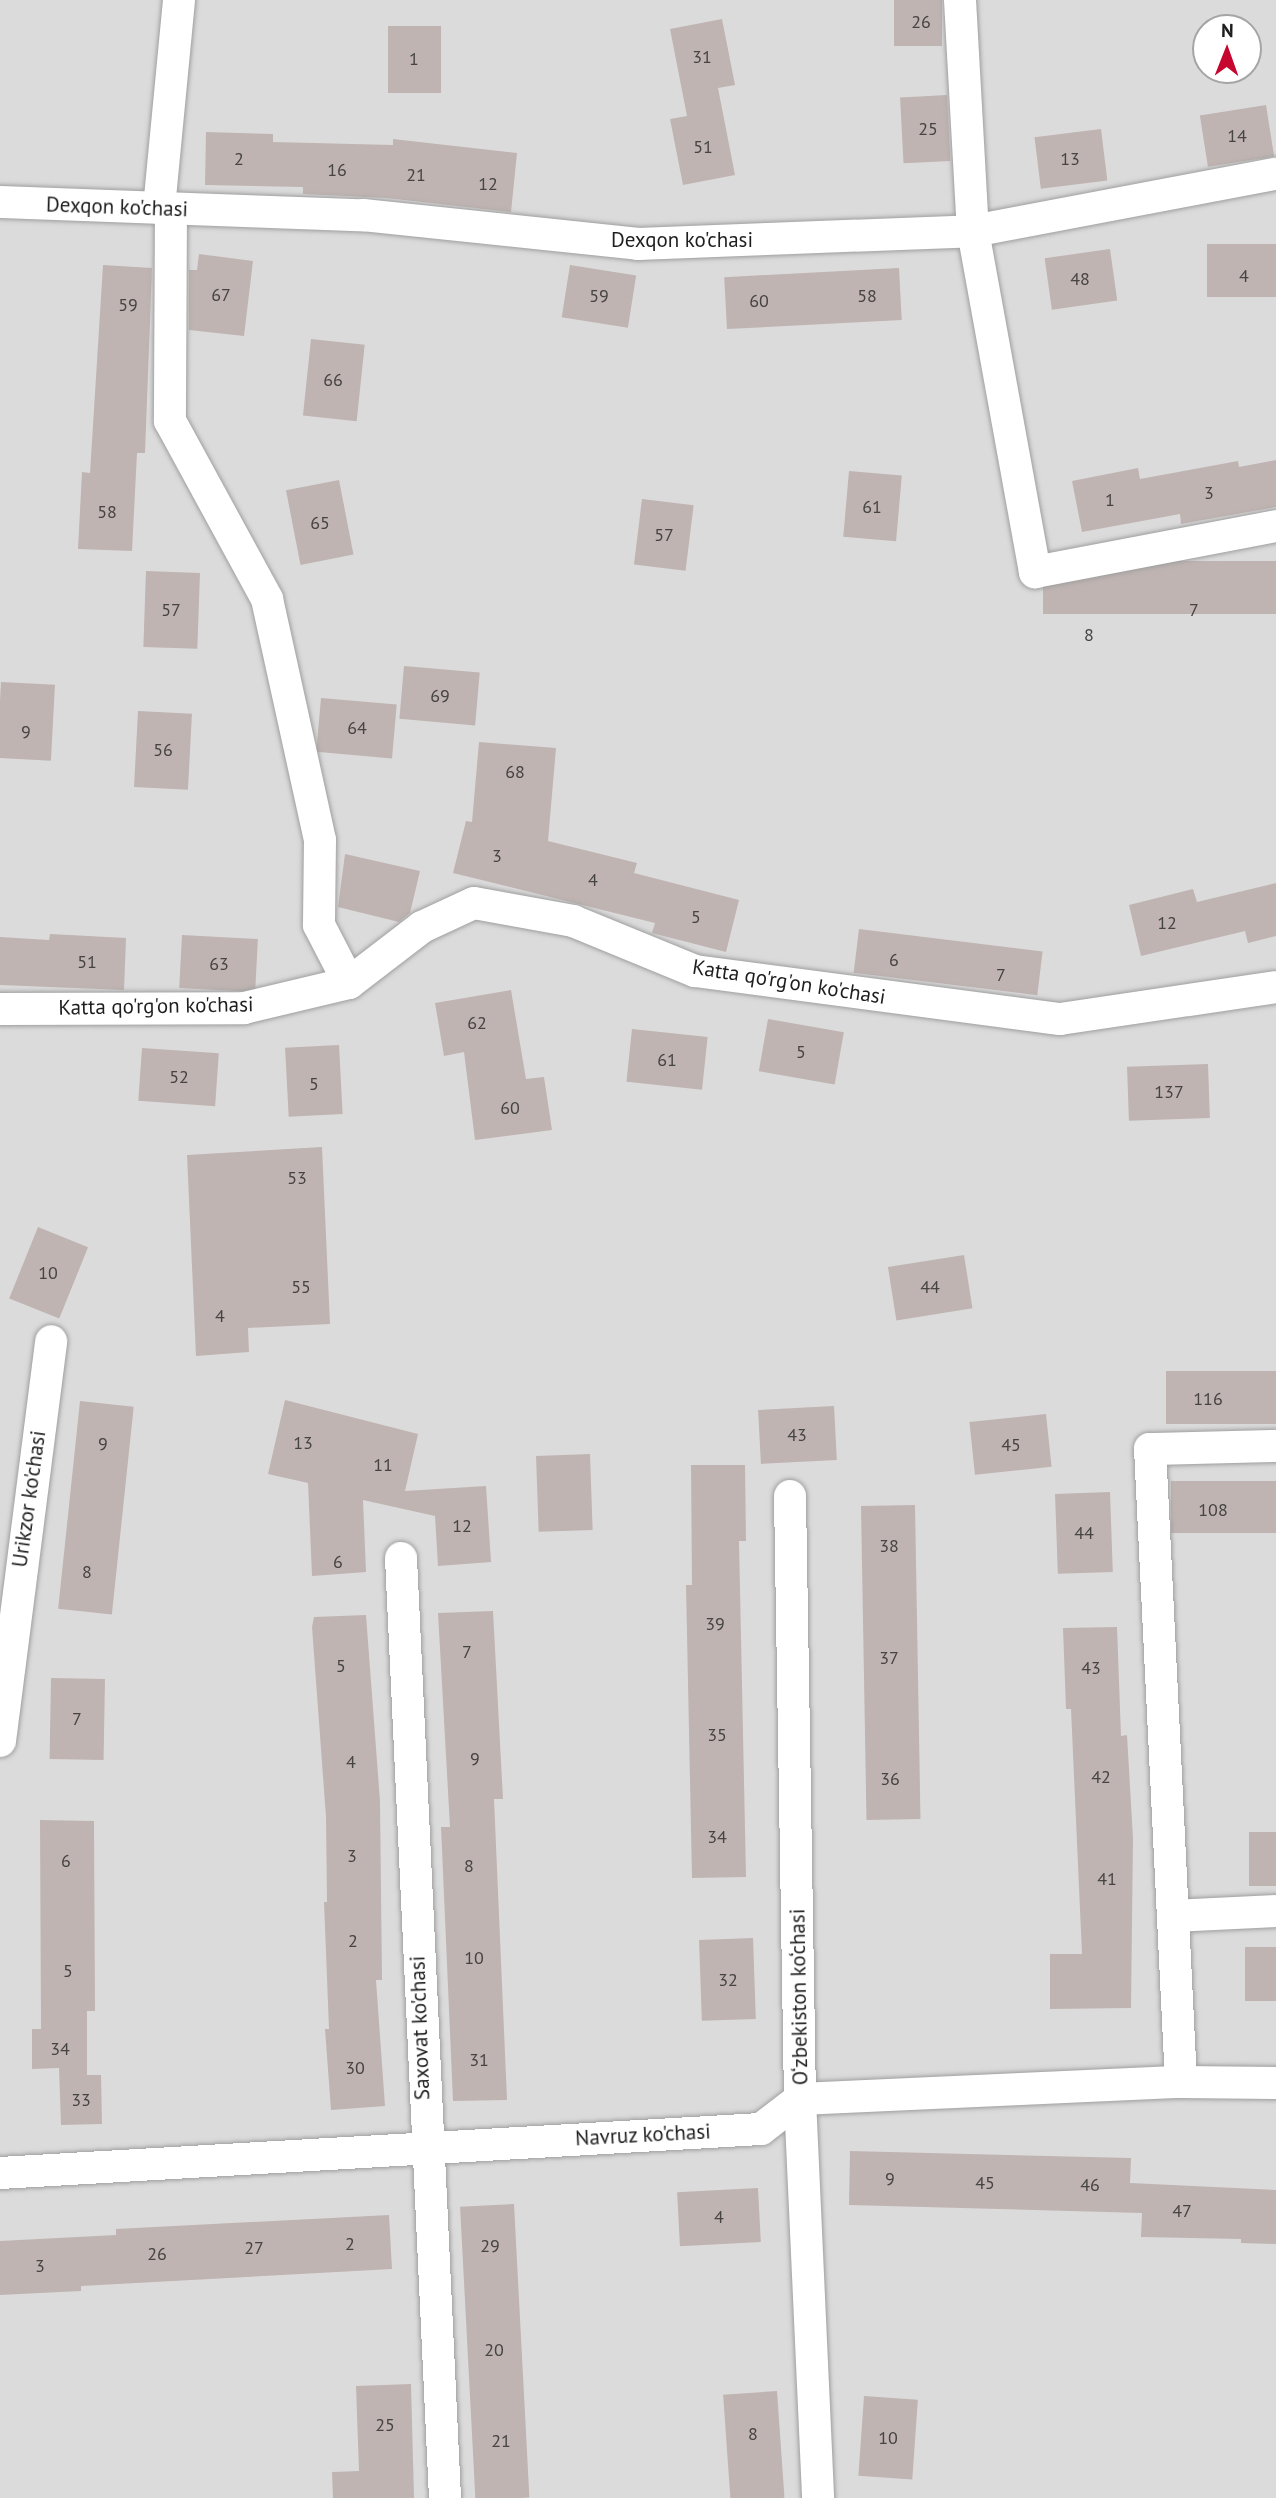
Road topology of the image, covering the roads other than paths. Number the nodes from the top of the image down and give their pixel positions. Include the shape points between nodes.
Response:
1 (179, 0) edge
2 (960, 0) edge
3 (1276, 174) edge
4 (0, 202) edge
5 (165, 209) junction
6 (973, 231) junction
7 (1276, 526) edge
8 (349, 983) junction
9 (1276, 988) edge
10 (0, 1009) edge
11 (51, 1341) dead end
12 (1276, 1446) edge
13 (790, 1496) dead end
14 (401, 1558) dead end
15 (0, 1741) edge
16 (1276, 1911) edge
17 (1173, 1916) junction
18 (1181, 2082) junction
19 (1276, 2083) edge
20 (800, 2099) junction
21 (425, 2146) junction
22 (0, 2173) edge
23 (445, 2498) edge
24 (818, 2498) edge

1 - 5 street
2 - 6 street
3 - 6 street, Dexqon ko'chasi
4 - 5 street, Dexqon ko'chasi
5 - 6 street, Dexqon ko'chasi via 363,215 638,244
5 - 8 street via 170,421 267,599 320,840 318,925
6 - 7 street via 1035,572
8 - 9 street, Katta qo'rg'on ko'chasi via 422,928 474,903 573,921 695,971 1060,1019
8 - 10 street, Katta qo'rg'on ko'chasi via 244,1007
11 - 15 street, Urikzor ko'chasi
12 - 17 street via 1150,1450
13 - 20 street, O‘zbekiston ko‘chasi
14 - 21 street, Saxovat ko'chasi
16 - 17 street
17 - 18 street
18 - 19 street
18 - 20 street
20 - 21 street, Navruz ko'chasi via 761,2129
20 - 24 street, O‘zbekiston ko‘chasi
21 - 22 street, Navruz ko'chasi
21 - 23 street, Saxovat ko'chasi

